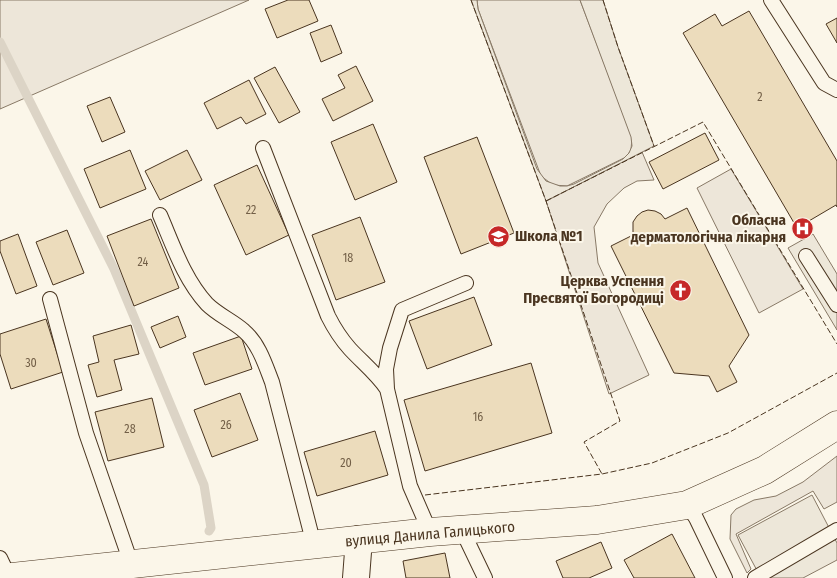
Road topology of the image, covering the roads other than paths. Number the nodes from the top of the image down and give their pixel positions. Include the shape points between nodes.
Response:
1 (770, 0) edge
2 (837, 90) edge
3 (263, 148) dead end
4 (160, 214) dead end
5 (806, 256) dead end
6 (466, 283) dead end
7 (50, 299) dead end
8 (837, 305) edge
9 (387, 389) junction
10 (837, 425) edge
11 (687, 505) junction
12 (462, 530) junction
13 (837, 530) edge
14 (430, 532) junction
15 (359, 539) junction
16 (314, 545) junction
17 (131, 563) junction
18 (4, 571) edge
19 (356, 578) edge
20 (485, 578) edge
21 (725, 578) edge
22 (755, 578) edge

1 - 2 lane via 824,83
3 - 9 lane via 328,316 348,347
4 - 16 lane via 196,289 218,314 244,331 264,360
5 - 8 lane
6 - 9 lane via 402,310 390,348
7 - 17 lane via 86,433
9 - 14 lane via 410,486
10 - 11 street, вулиця Данила Галицького via 765,470
11 - 12 street, вулиця Данила Галицького via 597,520
11 - 21 lane
12 - 14 street, вулиця Данила Галицького
12 - 20 lane
13 - 22 lane
14 - 15 street, вулиця Данила Галицького
15 - 16 street, вулиця Данила Галицького
15 - 19 street
16 - 17 street, вулиця Данила Галицького
17 - 18 street, вулиця Данила Галицького

